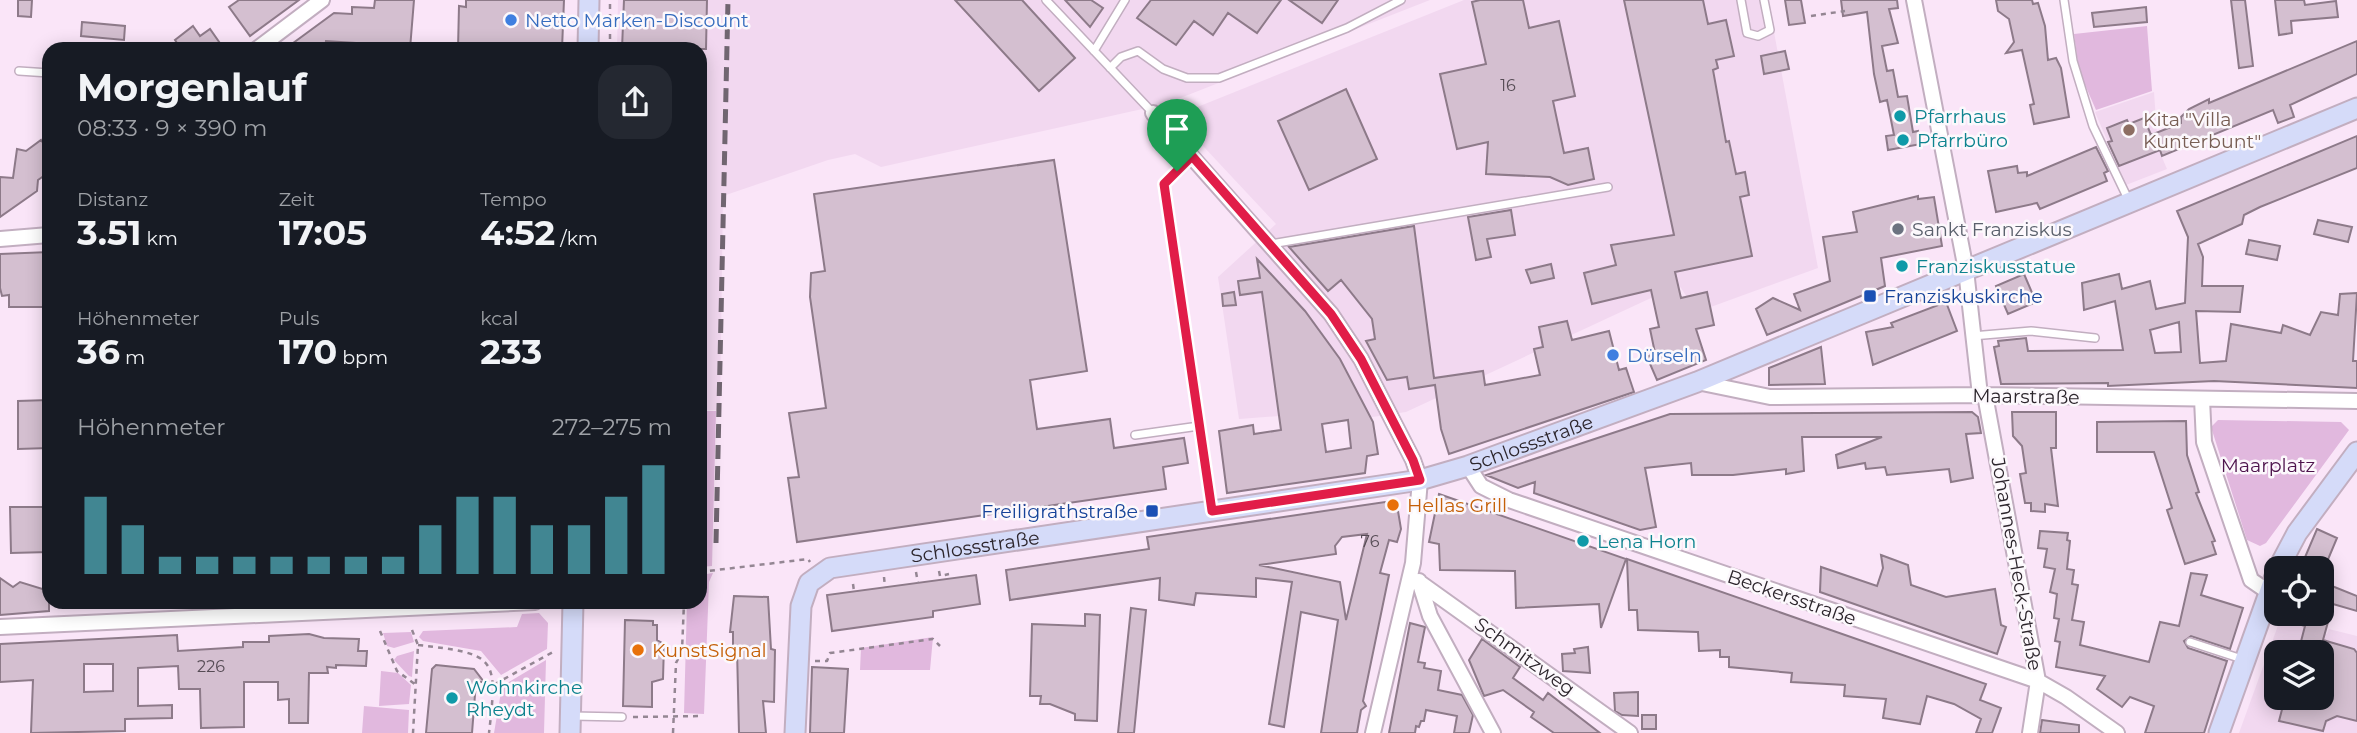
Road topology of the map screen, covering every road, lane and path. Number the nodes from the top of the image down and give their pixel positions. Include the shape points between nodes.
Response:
1 (322, 0) edge
2 (589, 0) edge
3 (610, 0) edge
4 (1046, 0) edge
5 (1125, 0) edge
6 (1401, 0) edge
7 (1741, 0) edge
8 (1764, 0) edge
9 (1914, 0) edge
10 (2064, 0) edge
11 (1845, 11) dead end
12 (1811, 16) dead end
13 (266, 42) edge
14 (588, 42) edge
15 (610, 42) edge
16 (1094, 51) junction
17 (1110, 68) junction
18 (19, 71) dead end
19 (42, 73) edge
20 (2357, 108) edge
21 (1153, 113) joint
22 (1192, 156) junction
23 (1608, 187) dead end
24 (2130, 202) junction
25 (42, 236) edge
26 (0, 239) edge
27 (1271, 244) junction
28 (1966, 270) junction
29 (1972, 336) junction
30 (2095, 338) dead end
31 (1697, 382) junction
32 (1983, 395) junction
33 (2202, 399) junction
34 (2357, 401) edge
35 (1199, 426) junction
36 (1135, 435) dead end
37 (2357, 452) edge
38 (1468, 466) junction
39 (1420, 480) junction
40 (1212, 511) junction
41 (2285, 556) edge
42 (1413, 563) junction
43 (707, 571) edge
44 (818, 575) junction
45 (1419, 582) junction
46 (2264, 589) edge
47 (2264, 600) edge
48 (385, 609) edge
49 (573, 609) edge
50 (684, 609) edge
51 (0, 627) edge
52 (412, 630) dead end
53 (380, 632) dead end
54 (2190, 642) dead end
55 (418, 645) junction
56 (940, 646) dead end
57 (574, 648) junction
58 (2245, 660) junction
59 (798, 661) junction
60 (2038, 681) junction
61 (495, 684) junction
62 (415, 685) junction
63 (703, 716) dead end
64 (622, 717) joint
65 (674, 718) junction
66 (571, 725) edge
67 (413, 733) edge
68 (489, 733) edge
69 (673, 733) edge
70 (795, 733) edge
71 (1373, 733) edge
72 (1493, 733) edge
73 (1630, 733) edge
74 (2030, 733) edge
75 (2117, 733) edge
76 (2219, 733) edge

1 - 13 street
2 - 14 street
3 - 15 path
4 - 16 lane
5 - 16 lane
6 - 17 lane via 1346,28 1219,78 1175,74 1139,51 1121,57
7 - 8 lane via 1747,33 1758,36 1770,30
9 - 28 street, Johannes-Heck-Straße
10 - 24 lane via 2073,61 2093,126
11 - 12 path
16 - 17 lane
17 - 21 lane
18 - 19 lane
20 - 24 street, Schlossstraße
21 - 22 street
22 - 27 street
22 - 35 lane via 1164,184
23 - 27 lane
24 - 28 street, Schlossstraße
25 - 26 street
27 - 39 street via 1331,314 1361,359
28 - 29 street, Johannes-Heck-Straße
28 - 31 street, Schlossstraße
29 - 30 lane via 2031,331
29 - 32 street, Johannes-Heck-Straße
31 - 32 street, Maarstraße via 1770,397
31 - 38 street, Schlossstraße
32 - 33 street, Maarstraße
32 - 60 street, Johannes-Heck-Straße
33 - 34 street, Maarstraße
33 - 46 street via 2208,455 2251,580
35 - 36 lane
35 - 40 lane
37 - 41 street
38 - 39 street, Schlossstraße
38 - 60 street, Beckersstraße via 1480,485 1509,500
39 - 40 street, Schlossstraße
39 - 42 street
40 - 44 street, Schlossstraße via 850,564
42 - 45 street
42 - 71 street
43 - 44 path via 808,559
44 - 59 street via 809,583 801,607
45 - 72 street via 1430,616
45 - 73 street, Schmitzweg
47 - 58 street
48 - 51 street
49 - 57 street
50 - 65 path
52 - 55 path
53 - 62 path via 397,671
54 - 58 lane
55 - 61 path via 479,655 489,665
55 - 62 path
56 - 59 path via 933,639 830,653 827,662
57 - 61 path via 547,653
57 - 66 street
58 - 76 street
59 - 70 street
60 - 74 street, Johannes-Heck-Straße
60 - 75 street, Beckersstraße
61 - 68 path
62 - 67 path
63 - 65 path
64 - 65 path
64 - 66 lane
65 - 69 path

